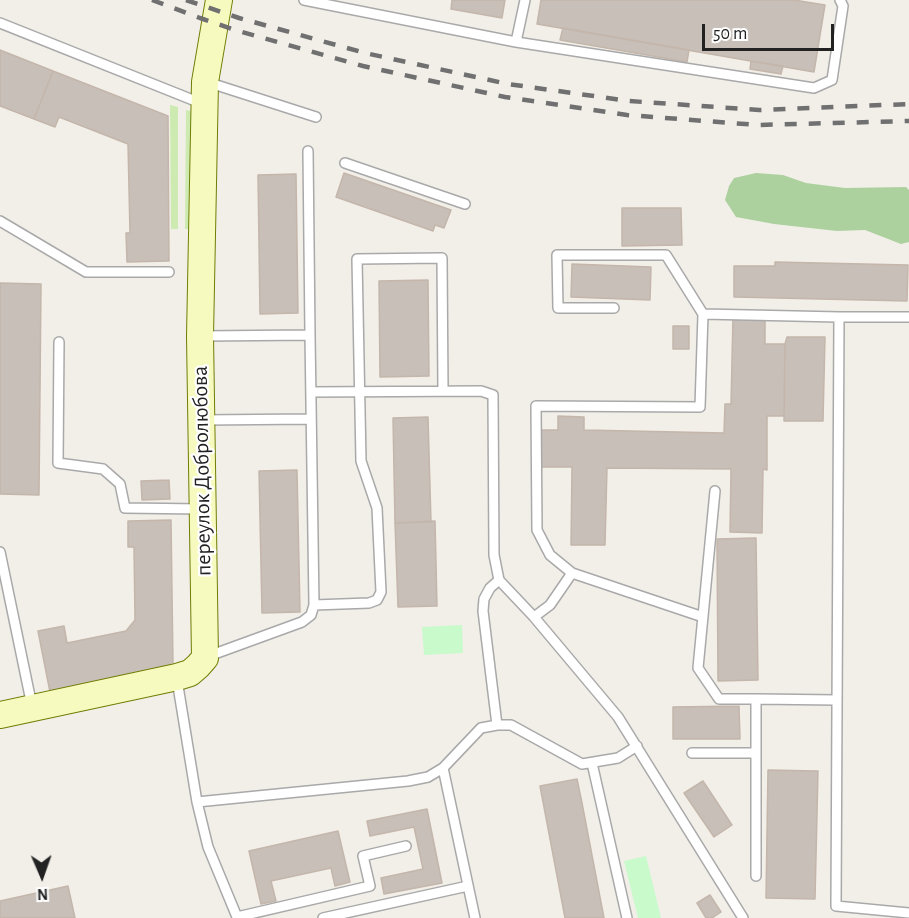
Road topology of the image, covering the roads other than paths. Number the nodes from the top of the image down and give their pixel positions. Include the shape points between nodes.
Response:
1 (219, 0) edge
2 (304, 0) edge
3 (525, 0) edge
4 (840, 0) edge
5 (0, 23) edge
6 (516, 42) junction
7 (206, 85) junction
8 (316, 117) dead end
9 (308, 151) dead end
10 (345, 164) dead end
11 (465, 204) dead end
12 (0, 221) edge
13 (169, 272) dead end
14 (614, 308) dead end
15 (703, 314) junction
16 (839, 317) junction
17 (909, 317) edge
18 (310, 335) junction
19 (200, 336) junction
20 (59, 342) dead end
21 (443, 391) junction
22 (311, 392) junction
23 (359, 392) junction
24 (311, 419) junction
25 (202, 420) junction
26 (715, 491) dead end
27 (202, 508) junction
28 (0, 552) edge
29 (572, 573) junction
30 (499, 580) junction
31 (314, 606) junction
32 (534, 617) junction
33 (703, 617) junction
34 (205, 658) junction
35 (177, 677) junction
36 (756, 699) junction
37 (837, 700) junction
38 (32, 708) junction
39 (0, 715) edge
40 (497, 724) junction
41 (637, 746) junction
42 (692, 753) dead end
43 (756, 753) junction
44 (592, 763) junction
45 (443, 768) junction
46 (197, 802) junction
47 (406, 846) dead end
48 (756, 876) dead end
49 (468, 886) junction
50 (836, 906) junction
51 (909, 913) edge
52 (322, 918) edge
53 (475, 918) edge
54 (627, 918) edge
55 (743, 918) edge
56 (834, 918) edge

1 - 7 street, переулок Добролюбова
2 - 6 lane
3 - 6 lane
4 - 6 lane via 843,6 832,80 814,88
5 - 7 lane
7 - 8 lane
7 - 19 street, переулок Добролюбова
9 - 18 lane
10 - 11 lane
12 - 13 lane via 86,272
14 - 15 lane via 558,308 558,255 666,255
15 - 16 lane
15 - 29 lane via 700,408 536,406 537,530 550,555
16 - 17 lane
16 - 37 lane
18 - 19 lane
18 - 22 lane
19 - 25 street, переулок Добролюбова
20 - 27 lane via 58,463 103,469 120,484 124,508
21 - 23 lane
21 - 23 lane via 442,258 357,259
21 - 30 lane via 481,391 493,395 494,555
22 - 23 lane
22 - 24 lane
23 - 31 lane via 361,461 377,508 381,592 377,600 369,603
24 - 25 lane
24 - 31 lane
25 - 27 street, переулок Добролюбова
26 - 33 lane
27 - 34 street, переулок Добролюбова
28 - 38 lane
29 - 32 lane via 550,605
29 - 33 lane
30 - 32 lane
30 - 40 lane via 484,599 483,610
31 - 34 lane via 302,622
32 - 41 lane via 618,717
33 - 36 lane via 698,668 719,699
34 - 35 street via 190,673
35 - 38 street
35 - 46 lane
36 - 37 lane
36 - 43 lane
37 - 50 lane
38 - 39 street
40 - 44 lane via 512,725 582,764
40 - 45 lane via 481,728
41 - 44 lane via 618,758
41 - 55 lane
42 - 43 lane
43 - 48 lane
44 - 54 lane
45 - 46 lane via 408,782
45 - 49 lane
46 - 47 lane via 208,847 237,917 370,886 363,856
49 - 52 lane
49 - 53 lane
50 - 51 lane
50 - 56 lane

